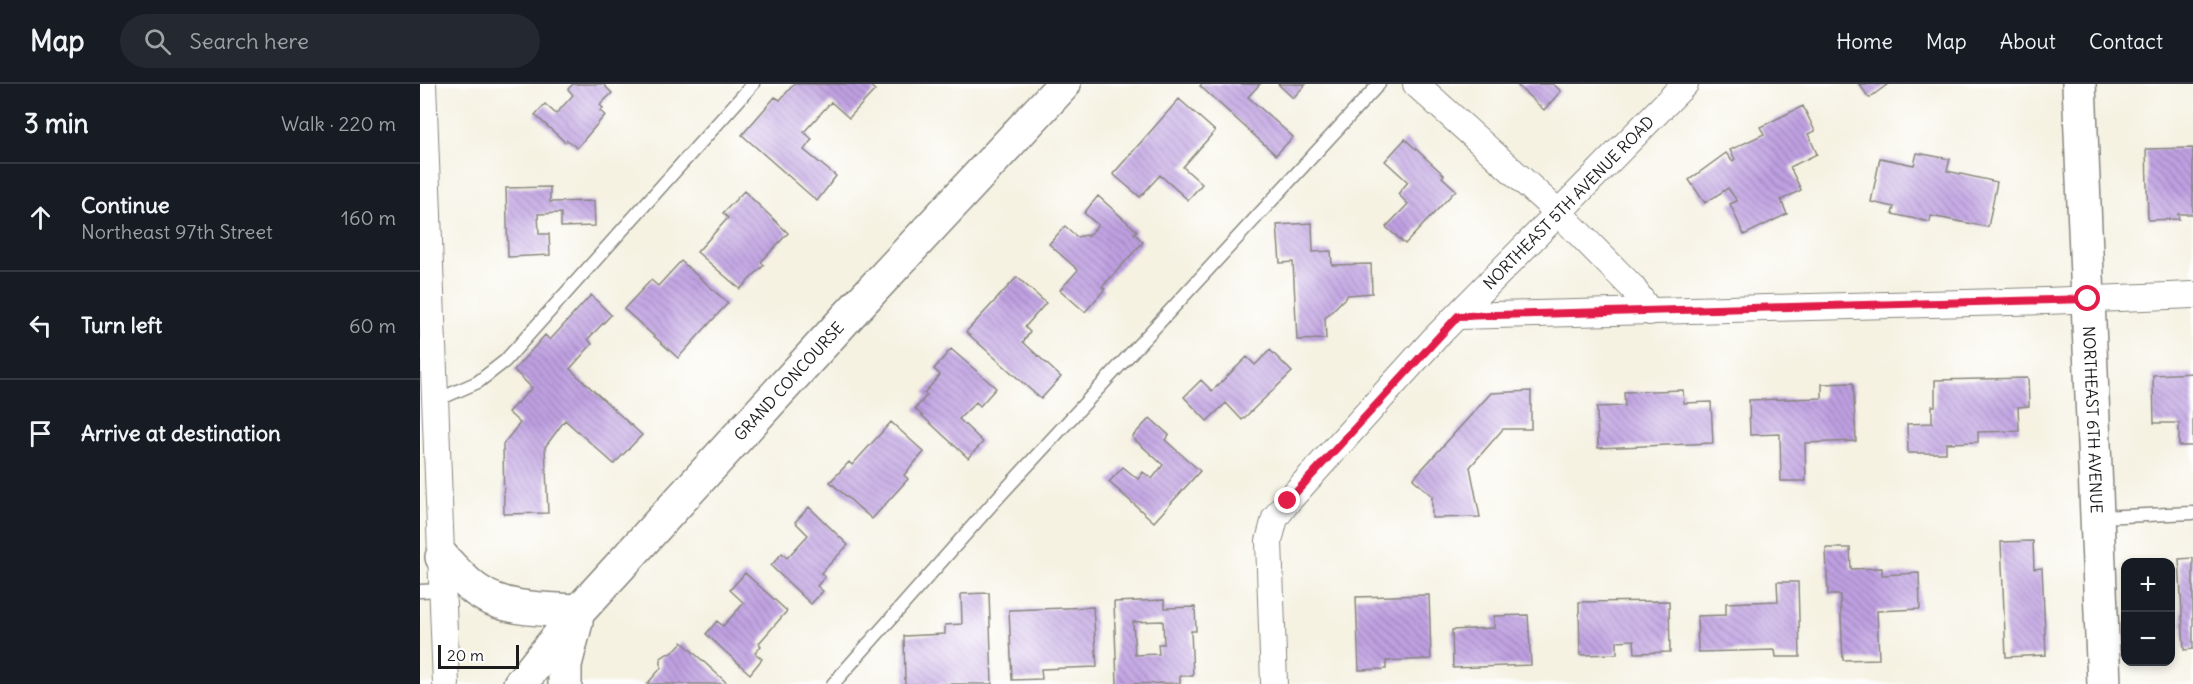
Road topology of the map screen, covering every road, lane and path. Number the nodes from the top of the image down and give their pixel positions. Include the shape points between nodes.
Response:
1 (423, 84) edge
2 (753, 84) edge
3 (1064, 84) edge
4 (1379, 84) edge
5 (1416, 84) edge
6 (1685, 84) edge
7 (2079, 84) edge
8 (424, 194) edge
9 (1559, 213) junction
10 (2193, 295) edge
11 (2088, 299) junction
12 (1650, 312) junction
13 (1458, 316) junction
14 (428, 400) edge
15 (2193, 513) edge
16 (2097, 517) junction
17 (442, 557) junction
18 (431, 591) edge
19 (579, 611) junction
20 (446, 684) edge
21 (520, 684) edge
22 (565, 684) edge
23 (833, 684) edge
24 (1274, 684) edge
25 (2104, 684) edge

1 - 8 street
2 - 14 lane via 505,361 478,382
3 - 19 street, GRAND CONCOURSE
4 - 23 lane via 993,503
5 - 9 street
6 - 9 street, NORTHEAST 5TH AVENUE ROAD
7 - 11 street, NORTHEAST 6TH AVENUE
8 - 14 street
9 - 12 street via 1632,287
9 - 13 street, NORTHEAST 5TH AVENUE ROAD
10 - 11 street
11 - 12 street
11 - 16 street, NORTHEAST 6TH AVENUE
12 - 13 street
13 - 24 street, NORTHEAST 5TH AVENUE ROAD via 1275,518 1269,541
14 - 17 street
15 - 16 lane
16 - 25 street, NORTHEAST 6TH AVENUE
17 - 18 street
17 - 19 street via 480,593 507,604
18 - 20 street
19 - 21 street, GRAND CONCOURSE
19 - 22 street via 565,665

